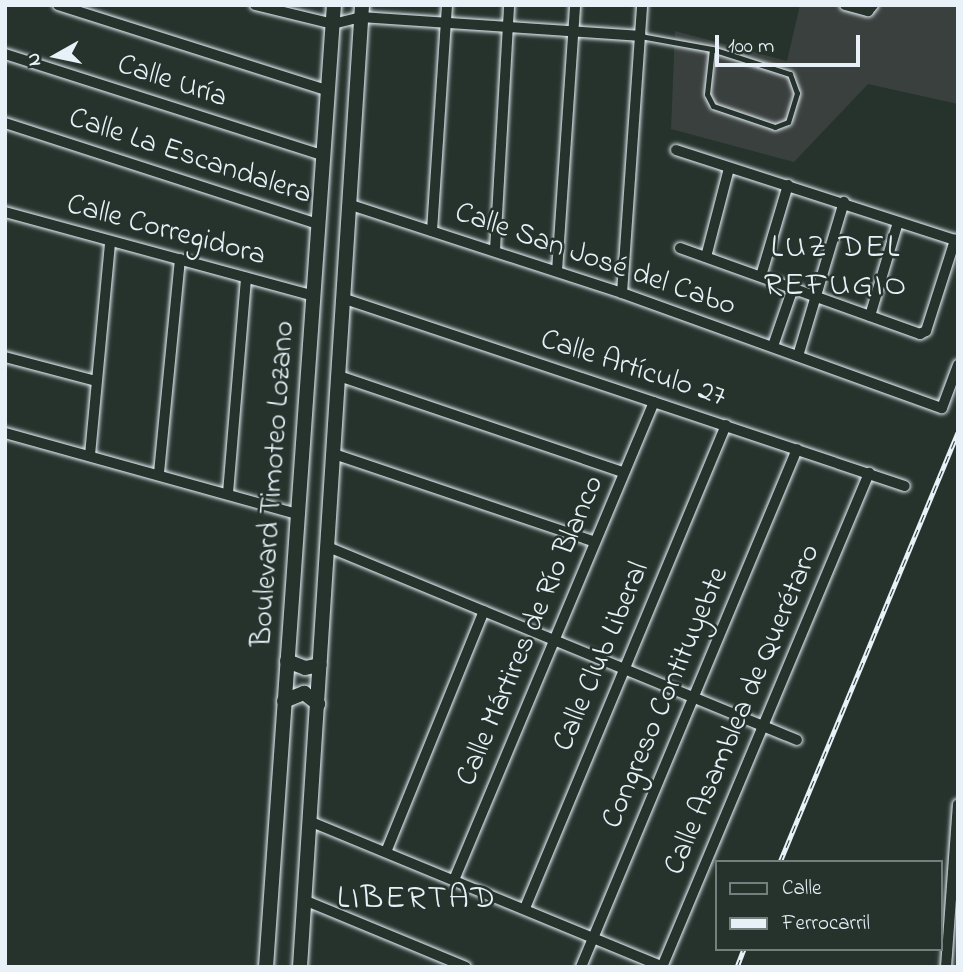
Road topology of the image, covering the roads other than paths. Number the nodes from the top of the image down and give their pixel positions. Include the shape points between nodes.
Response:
1 (58, 5) edge
2 (255, 5) edge
3 (334, 5) edge
4 (447, 5) edge
5 (509, 5) edge
6 (575, 5) edge
7 (642, 5) edge
8 (845, 5) edge
9 (873, 5) edge
10 (362, 11) edge
11 (446, 23) junction
12 (333, 24) junction
13 (508, 29) junction
14 (573, 33) junction
15 (640, 36) junction
16 (712, 48) junction
17 (5, 54) edge
18 (329, 91) junction
19 (5, 123) edge
20 (676, 150) dead end
21 (324, 156) junction
22 (729, 168) junction
23 (788, 186) junction
24 (844, 202) junction
25 (351, 205) junction
26 (5, 212) edge
27 (898, 222) junction
28 (320, 225) junction
29 (432, 231) junction
30 (956, 240) edge
31 (110, 242) junction
32 (680, 248) dead end
33 (495, 250) junction
34 (706, 257) junction
35 (180, 259) junction
36 (557, 271) junction
37 (761, 276) junction
38 (246, 278) junction
39 (793, 288) junction
40 (622, 293) junction
41 (315, 296) junction
42 (816, 296) junction
43 (345, 299) junction
44 (870, 316) junction
45 (773, 346) junction
46 (798, 356) junction
47 (5, 357) edge
48 (958, 365) edge
49 (340, 376) junction
50 (96, 381) junction
51 (654, 402) junction
52 (726, 425) junction
53 (5, 433) edge
54 (797, 449) junction
55 (334, 454) junction
56 (90, 456) junction
57 (623, 472) junction
58 (159, 473) junction
59 (869, 473) junction
60 (905, 486) dead end
61 (228, 493) junction
62 (298, 514) junction
63 (595, 542) junction
64 (328, 547) junction
65 (484, 611) junction
66 (555, 638) junction
67 (287, 661) junction
68 (320, 665) junction
69 (624, 667) junction
70 (694, 696) junction
71 (284, 701) junction
72 (318, 704) junction
73 (763, 725) junction
74 (797, 740) dead end
75 (958, 804) edge
76 (309, 821) junction
77 (386, 852) junction
78 (454, 880) junction
79 (304, 900) junction
80 (525, 908) junction
81 (593, 937) junction
82 (266, 967) edge
83 (300, 967) edge
84 (466, 967) edge
85 (581, 967) edge
86 (662, 967) edge
87 (946, 967) edge

1 - 18 street
2 - 12 street
3 - 12 main road, Boulevard Timoteo Lozano
4 - 11 street
5 - 13 street
6 - 14 street
7 - 15 street
8 - 9 street via 861,10
10 - 11 street
10 - 12 street
10 - 25 main road, Boulevard Timoteo Lozano
11 - 13 street
11 - 29 street
12 - 18 main road, Boulevard Timoteo Lozano
13 - 14 street
13 - 33 street
14 - 15 street
14 - 36 street
15 - 16 lane
15 - 40 street
16 - 16 lane via 709,102 775,127 789,122 797,93 790,74
17 - 21 street, Calle Uría
18 - 21 main road, Boulevard Timoteo Lozano
19 - 28 street, Calle La Escandalera
20 - 22 street
21 - 28 main road, Boulevard Timoteo Lozano
22 - 23 street
22 - 34 street
23 - 24 street
23 - 37 street
24 - 27 street
24 - 42 street
25 - 29 street, Calle San José del Cabo
25 - 43 main road, Boulevard Timoteo Lozano
26 - 31 street, Calle Corregidora
27 - 30 street
27 - 44 street
28 - 41 main road, Boulevard Timoteo Lozano
29 - 33 street, Calle San José del Cabo
30 - 44 street via 926,331 920,334
31 - 35 street, Calle Corregidora
31 - 50 street
32 - 34 street
33 - 36 street, Calle San José del Cabo
34 - 37 street
35 - 38 street, Calle Corregidora
35 - 58 street
36 - 40 street, Calle San José del Cabo
37 - 39 street
38 - 41 street, Calle Corregidora
38 - 61 street
39 - 42 street
39 - 45 street
40 - 45 street, Calle San José del Cabo
41 - 62 main road, Boulevard Timoteo Lozano
42 - 44 street
42 - 46 street
43 - 49 main road, Boulevard Timoteo Lozano
43 - 51 street, Calle Artículo 27
45 - 46 street, Calle San José del Cabo
46 - 48 street, Calle San José del Cabo via 942,408
47 - 50 street
49 - 55 main road, Boulevard Timoteo Lozano
49 - 57 street
50 - 56 street
51 - 52 street, Calle Artículo 27
51 - 57 street, Calle Mártires de Río Blanco
52 - 54 street, Calle Artículo 27
52 - 69 street, Calle Club Liberal
53 - 56 street
54 - 59 street, Calle Artículo 27
54 - 70 street, Congreso Contituyebte
55 - 63 street
55 - 64 main road, Boulevard Timoteo Lozano
56 - 58 street
57 - 63 street, Calle Mártires de Río Blanco
58 - 61 street
59 - 60 street, Calle Artículo 27
59 - 73 street, Calle Asamblea de Querétaro
61 - 62 street
62 - 67 main road, Boulevard Timoteo Lozano
63 - 66 street, Calle Mártires de Río Blanco
64 - 65 street
64 - 68 main road, Boulevard Timoteo Lozano
65 - 66 street
65 - 77 street
66 - 69 street
66 - 78 street, Calle Mártires de Río Blanco
67 - 68 main road via 305,668
67 - 71 main road, Boulevard Timoteo Lozano
68 - 72 main road, Boulevard Timoteo Lozano
69 - 70 street
69 - 80 street, Calle Club Liberal
70 - 73 street
70 - 81 street, Congreso Contituyebte
71 - 72 main road via 303,693
71 - 82 main road, Boulevard Timoteo Lozano
72 - 76 main road, Boulevard Timoteo Lozano
73 - 74 street
73 - 86 street, Calle Asamblea de Querétaro
75 - 87 street
76 - 77 street
76 - 79 main road, Boulevard Timoteo Lozano
77 - 78 street
78 - 80 street
79 - 83 main road, Boulevard Timoteo Lozano
79 - 84 street
80 - 81 street
81 - 85 street, Congreso Contituyebte
81 - 86 street

